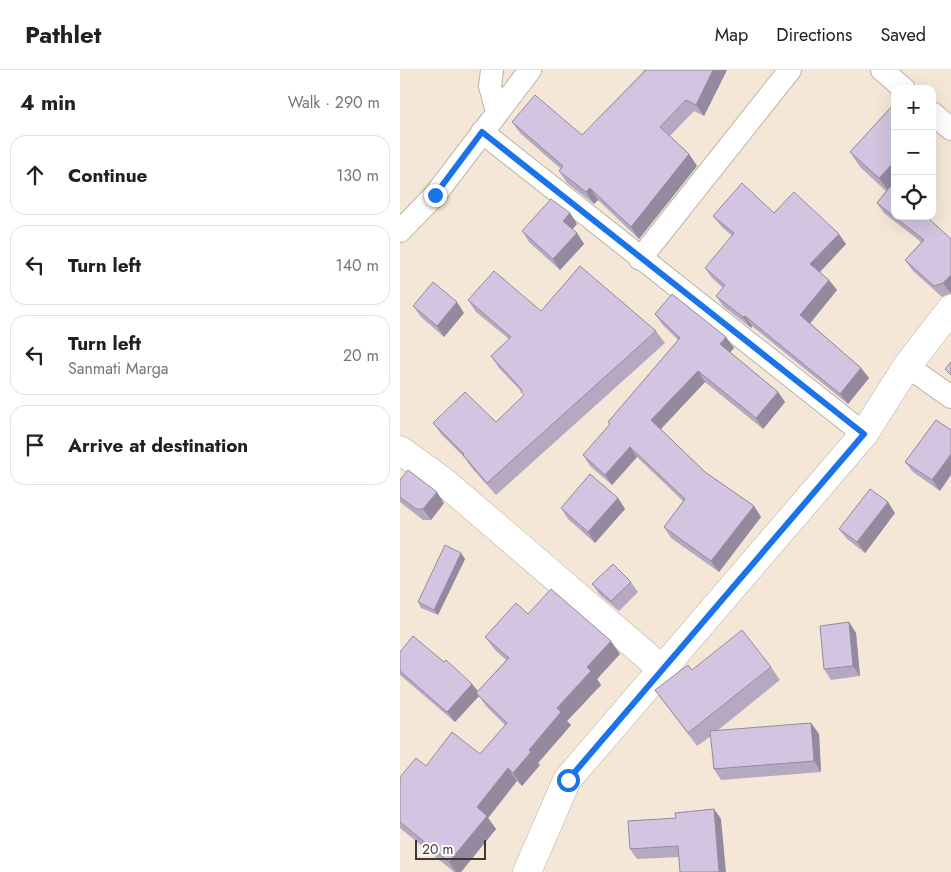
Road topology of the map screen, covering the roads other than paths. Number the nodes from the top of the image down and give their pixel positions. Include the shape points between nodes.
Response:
1 (492, 70) edge
2 (530, 70) edge
3 (790, 70) edge
4 (882, 70) edge
5 (899, 85) edge
6 (497, 112) junction
7 (936, 116) edge
8 (951, 129) edge
9 (482, 132) junction
10 (400, 232) edge
11 (640, 259) junction
12 (951, 309) edge
13 (907, 366) junction
14 (951, 397) edge
15 (864, 434) junction
16 (400, 450) edge
17 (662, 669) junction
18 (527, 872) edge

1 - 6 street via 490,86
2 - 6 street
3 - 11 street
4 - 5 street
6 - 9 street
7 - 8 street
9 - 10 street via 435,195
9 - 11 street
11 - 15 street
12 - 13 street
13 - 14 street
13 - 15 street
15 - 17 street
16 - 17 street via 443,481
17 - 18 street via 568,780

